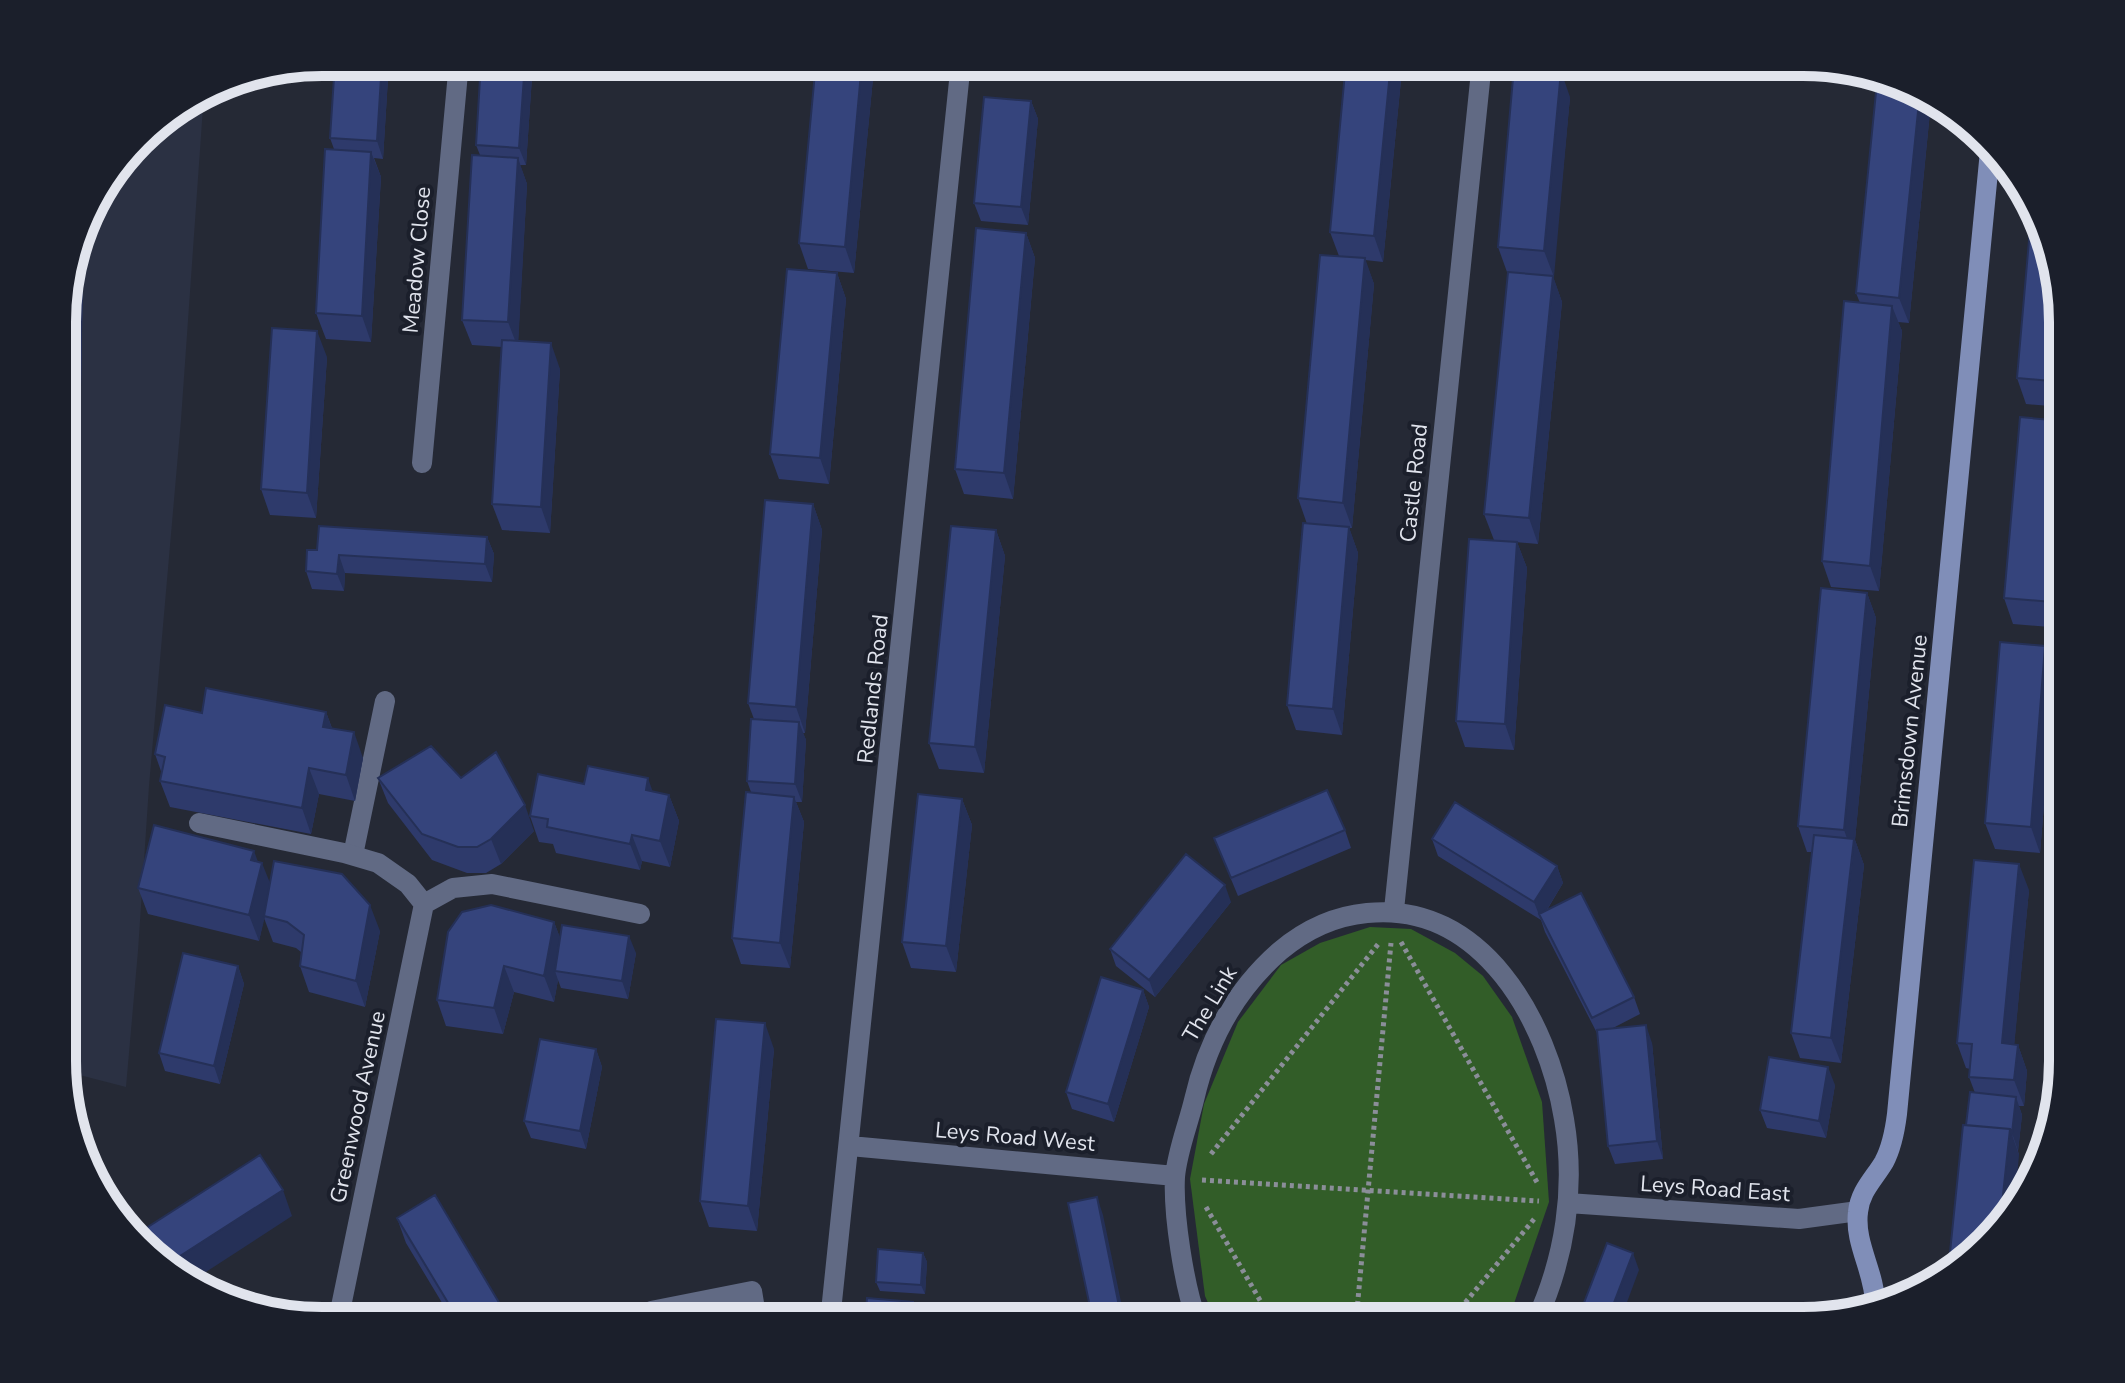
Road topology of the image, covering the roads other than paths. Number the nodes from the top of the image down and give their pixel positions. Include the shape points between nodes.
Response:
1 (1481, 76) edge
2 (458, 77) edge
3 (960, 77) edge
4 (1989, 162) edge
5 (422, 463) dead end
6 (385, 701) dead end
7 (199, 823) dead end
8 (353, 855) junction
9 (424, 904) junction
10 (1394, 910) junction
11 (640, 914) dead end
12 (850, 1146) junction
13 (1183, 1178) junction
14 (1559, 1202) junction
15 (1858, 1211) junction
16 (1875, 1296) edge
17 (1193, 1306) edge
18 (1541, 1306) edge
19 (341, 1307) edge
20 (672, 1307) edge
21 (755, 1307) edge
22 (832, 1307) edge

1 - 10 street, Castle Road
2 - 5 street, Meadow Close
3 - 12 street, Redlands Road
4 - 15 street, Brimsdown Avenue via 1894,1138 1866,1185
6 - 8 street
7 - 8 street
8 - 9 street via 378,863 408,884
9 - 11 street via 453,888 492,884
9 - 19 street, Greenwood Avenue
10 - 13 street, The Link via 1323,923 1260,969 1235,1002 1202,1067
10 - 14 street, The Link via 1460,934 1496,964 1523,1001 1550,1061 1564,1120
12 - 13 street, Leys Road West
12 - 22 street, Redlands Road
13 - 17 street, The Link via 1184,1273
14 - 15 street, Leys Road East via 1799,1219
14 - 18 street, The Link via 1564,1238
15 - 16 street, Brimsdown Avenue via 1861,1249
20 - 21 street via 752,1291

